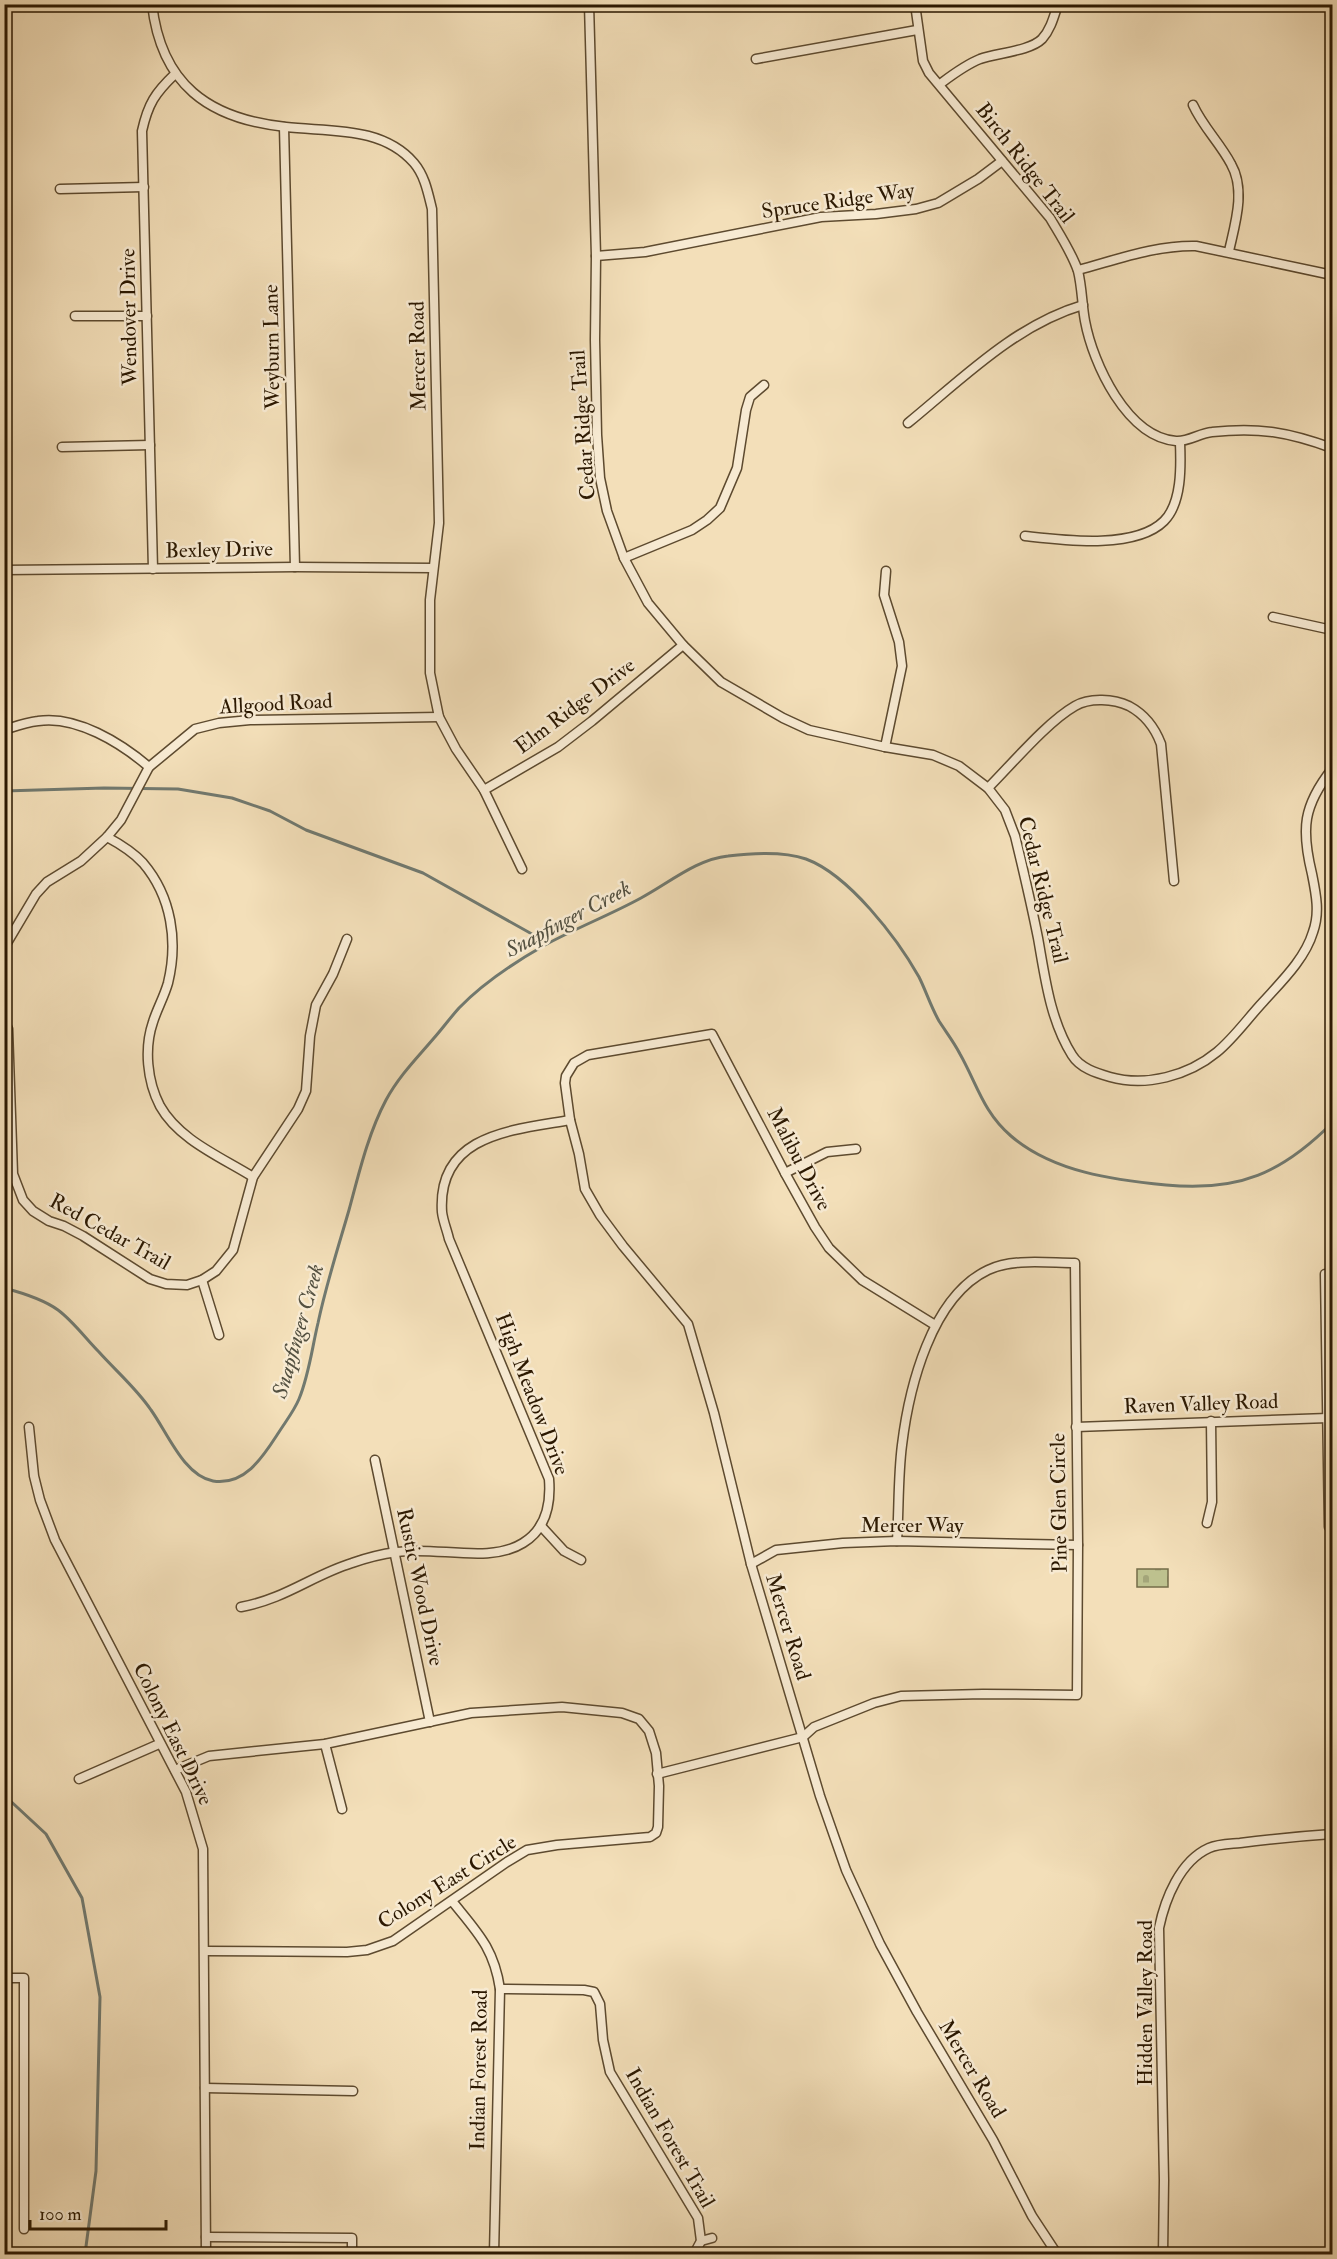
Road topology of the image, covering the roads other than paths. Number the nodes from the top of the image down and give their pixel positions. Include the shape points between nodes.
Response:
1 (152, 4) edge
2 (589, 4) edge
3 (915, 4) edge
4 (1058, 4) edge
5 (917, 30) junction
6 (756, 59) dead end
7 (175, 75) junction
8 (940, 84) junction
9 (1193, 105) dead end
10 (284, 127) junction
11 (1002, 161) junction
12 (144, 187) junction
13 (60, 189) dead end
14 (1229, 251) junction
15 (596, 256) junction
16 (1078, 270) junction
17 (1332, 275) edge
18 (1083, 305) junction
19 (75, 316) dead end
20 (147, 316) junction
21 (764, 385) dead end
22 (908, 423) dead end
23 (1180, 442) junction
24 (150, 445) junction
25 (62, 447) dead end
26 (1332, 448) edge
27 (1024, 536) dead end
28 (624, 558) junction
29 (295, 567) junction
30 (434, 568) junction
31 (153, 569) junction
32 (4, 570) edge
33 (886, 572) dead end
34 (1273, 617) dead end
35 (1332, 630) edge
36 (683, 645) junction
37 (439, 717) junction
38 (10, 728) dead end
39 (885, 747) junction
40 (149, 767) junction
41 (1332, 769) edge
42 (988, 788) junction
43 (484, 790) junction
44 (107, 837) junction
45 (522, 869) dead end
46 (1174, 881) dead end
47 (347, 939) dead end
48 (4, 948) edge
49 (4, 1020) edge
50 (640, 1046) joint
51 (570, 1120) junction
52 (856, 1149) dead end
53 (785, 1173) junction
54 (253, 1177) junction
55 (1325, 1274) dead end
56 (202, 1280) junction
57 (935, 1325) junction
58 (219, 1335) dead end
59 (1328, 1419) junction
60 (1210, 1421) junction
61 (29, 1426) dead end
62 (1076, 1427) junction
63 (375, 1460) dead end
64 (1208, 1523) dead end
65 (541, 1526) junction
66 (1329, 1527) dead end
67 (897, 1541) junction
68 (1078, 1545) junction
69 (394, 1552) junction
70 (581, 1560) dead end
71 (751, 1564) junction
72 (242, 1607) dead end
73 (430, 1722) junction
74 (802, 1737) junction
75 (159, 1744) junction
76 (325, 1744) junction
77 (175, 1770) junction
78 (657, 1774) junction
79 (79, 1779) dead end
80 (342, 1809) dead end
81 (1332, 1834) edge
82 (452, 1901) junction
83 (205, 1951) junction
84 (4, 1978) edge
85 (500, 1989) junction
86 (204, 2088) junction
87 (353, 2091) dead end
88 (24, 2229) dead end
89 (206, 2237) junction
90 (712, 2238) dead end
91 (701, 2241) junction
92 (206, 2254) edge
93 (352, 2254) edge
94 (494, 2254) edge
95 (694, 2254) edge
96 (1057, 2254) edge
97 (1163, 2254) edge

1 - 7 street, Mercer Road via 158,41
2 - 15 street, Cedar Ridge Trail
3 - 5 street, Birch Ridge Trail
4 - 8 street via 1051,26 1033,45 980,59
5 - 6 street
5 - 8 street, Birch Ridge Trail via 923,61
7 - 10 street, Mercer Road via 216,110
7 - 12 street, Wendover Drive via 158,90 147,108 142,131
8 - 11 street, Birch Ridge Trail
9 - 14 street via 1232,165 1237,181 1239,198
10 - 29 street, Weyburn Lane
10 - 30 street, Mercer Road via 354,132 386,141 415,164 426,184 432,209 439,456
11 - 15 street, Spruce Ridge Way via 938,203 916,209 821,217 645,252
11 - 16 street, Birch Ridge Trail via 1050,218
12 - 13 street
12 - 20 street, Wendover Drive
14 - 16 street via 1180,245
14 - 17 street
15 - 28 street, Cedar Ridge Trail via 600,478
16 - 18 street, Birch Ridge Trail
18 - 22 street via 1054,315 990,355
18 - 23 street, Birch Ridge Trail via 1097,361 1126,411 1148,432
19 - 20 street
20 - 24 street, Wendover Drive
21 - 28 street via 750,397 737,468 720,508 692,530
23 - 26 street via 1208,432 1254,430 1296,435
23 - 27 street via 1174,504 1162,523 1121,540
24 - 25 street
24 - 31 street, Wendover Drive
28 - 36 street, Cedar Ridge Trail via 648,603
29 - 30 street, Bexley Drive
29 - 31 street, Bexley Drive
30 - 37 street, Mercer Road via 428,637
31 - 32 street, Bexley Drive
33 - 39 street via 884,595 902,666
34 - 35 street
36 - 39 street, Cedar Ridge Trail via 721,682 783,718 809,730
36 - 43 street, Elm Ridge Drive via 558,747
37 - 40 street, Allgood Road via 219,723 195,729
37 - 43 street, Mercer Road
38 - 40 street via 39,720 84,728 130,751
39 - 42 street, Cedar Ridge Trail via 933,755 959,766
40 - 44 street, Allgood Road via 121,820
41 - 42 street, Cedar Ridge Trail via 1310,804 1305,826 1317,916 1313,934 1297,962 1216,1053 1166,1078 1142,1081 1120,1080 1085,1068 1072,1056 1051,1006 1015,836 1005,810
42 - 46 street via 1058,718 1077,705 1088,701 1123,703 1153,727 1161,744
43 - 45 street, Mercer Road
44 - 48 street, Allgood Road via 81,861 47,882
44 - 54 street via 144,864 170,915 174,953 148,1053 155,1094 188,1138
47 - 54 street via 316,1005 306,1091
49 - 56 street, Red Cedar Trail via 8,1029 13,1174 23,1200 49,1221 83,1236 150,1279 176,1286
50 - 51 street, Mercer Road via 588,1055 574,1063 565,1083
50 - 53 street, Malibu Drive via 712,1034
51 - 65 street, High Meadow Drive via 494,1135 469,1146 456,1159 442,1194 449,1239 549,1479 548,1510
51 - 71 street, Mercer Road via 585,1190 623,1246 688,1324
52 - 53 street via 827,1152
53 - 57 street, Malibu Drive via 815,1227 843,1263 862,1280
54 - 56 street via 232,1250
55 - 59 street
56 - 58 street
57 - 62 street, Pine Glen Circle via 957,1295 990,1268 1075,1263
57 - 67 street, Pine Glen Circle via 915,1380 902,1444
59 - 60 street, Raven Valley Road
59 - 66 street
60 - 62 street, Raven Valley Road
60 - 64 street via 1212,1502
61 - 75 street, Colony East Drive via 36,1484 56,1540
62 - 68 street, Pine Glen Circle
63 - 69 street, Rustic Wood Drive
65 - 69 street via 532,1537 506,1551
65 - 70 street via 564,1551
67 - 68 street, Mercer Way
67 - 71 street, Mercer Way via 776,1550
68 - 74 street, Pine Glen Circle via 1077,1695 901,1696 814,1727
69 - 72 street via 351,1563 261,1604
69 - 73 street, Rustic Wood Drive
71 - 74 street, Mercer Road
73 - 76 street, Colony East Circle
73 - 78 street, Colony East Circle via 471,1713 562,1707 622,1713 639,1719 649,1731
74 - 78 street, Pine Glen Circle
74 - 96 street, Mercer Road via 846,1870 880,1944
75 - 77 street, Colony East Drive
75 - 79 street
76 - 77 street, Colony East Circle via 208,1756
76 - 80 street
77 - 83 street, Colony East Drive via 186,1792 203,1849
78 - 82 street, Colony East Circle via 658,1827 650,1837 527,1850
81 - 97 street, Hidden Valley Road via 1210,1847 1183,1872 1163,1909 1159,1928
82 - 83 street, Colony East Circle via 393,1941 367,1950
82 - 85 street, Indian Forest Road via 492,1954
83 - 86 street, Colony East Drive
84 - 88 street via 24,1978
85 - 91 street, Indian Forest Trail via 594,1992 600,2004 610,2072 698,2218
85 - 94 street, Indian Forest Road
86 - 87 street
86 - 89 street, Colony East Drive
89 - 92 street, Colony East Drive
89 - 93 street via 352,2238
90 - 91 street
91 - 95 street, Indian Forest Trail

